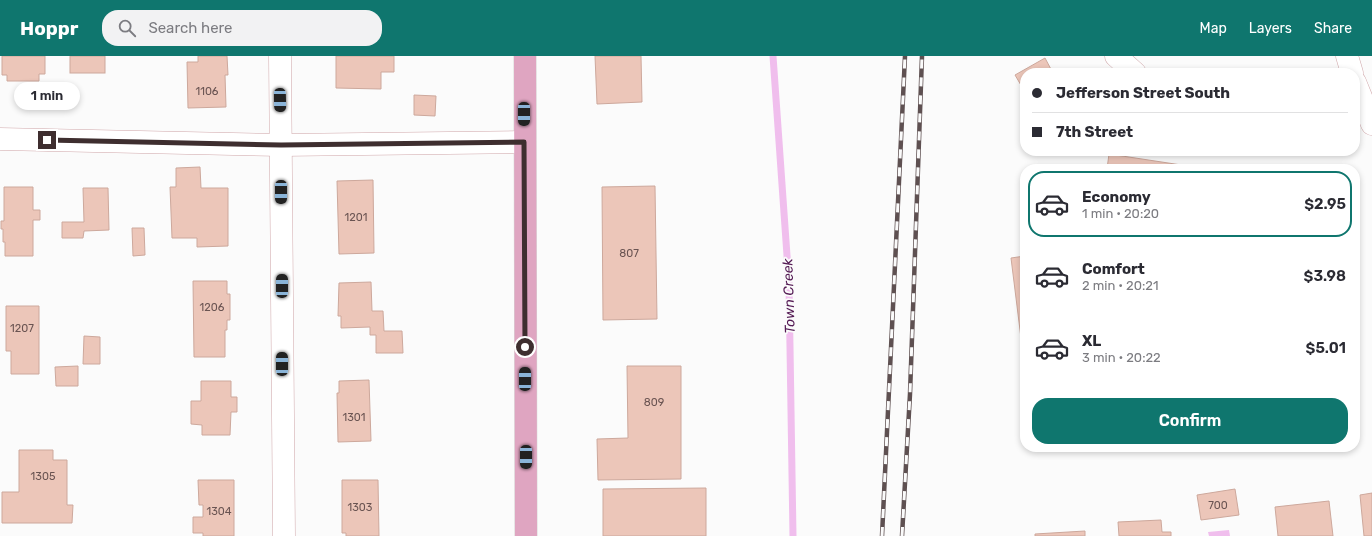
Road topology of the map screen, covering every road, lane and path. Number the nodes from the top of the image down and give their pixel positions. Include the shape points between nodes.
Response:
1 (280, 56) edge
2 (525, 56) edge
3 (1116, 56) edge
4 (1347, 56) edge
5 (1129, 68) edge
6 (1351, 68) edge
7 (1360, 94) edge
8 (1372, 124) edge
9 (0, 139) edge
10 (524, 142) junction
11 (281, 145) junction
12 (284, 536) edge
13 (526, 536) edge

1 - 11 street
2 - 10 main road
3 - 5 street
4 - 6 street
7 - 8 street
9 - 11 street
10 - 11 street
10 - 13 main road
11 - 12 street

